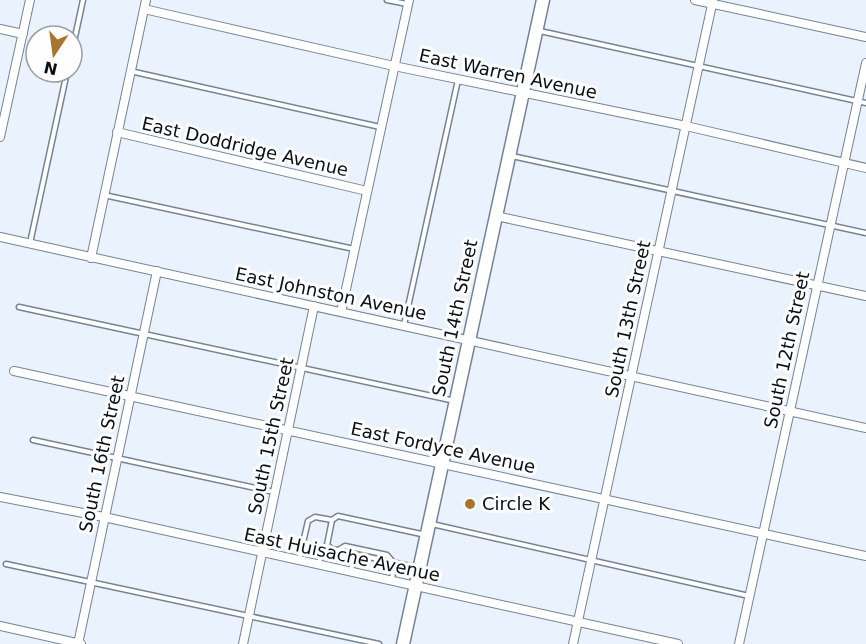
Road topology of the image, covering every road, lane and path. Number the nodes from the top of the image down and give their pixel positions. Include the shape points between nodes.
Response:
1 (30, 0) edge
2 (83, 0) edge
3 (387, 0) edge
4 (543, 0) edge
5 (695, 0) edge
6 (408, 2) edge
7 (712, 2) edge
8 (145, 4) edge
9 (78, 24) edge
10 (0, 29) edge
11 (536, 30) junction
12 (23, 34) junction
13 (866, 37) edge
14 (866, 63) edge
15 (394, 66) junction
16 (699, 66) junction
17 (130, 71) junction
18 (458, 80) junction
19 (64, 84) edge
20 (522, 93) junction
21 (862, 102) edge
22 (686, 126) junction
23 (381, 127) junction
24 (117, 132) junction
25 (0, 137) edge
26 (509, 156) junction
27 (844, 163) junction
28 (866, 168) edge
29 (671, 190) junction
30 (367, 191) junction
31 (104, 195) junction
32 (496, 216) junction
33 (829, 225) junction
34 (866, 233) edge
35 (0, 237) edge
36 (30, 244) junction
37 (354, 249) junction
38 (657, 251) junction
39 (91, 258) junction
40 (157, 270) junction
41 (816, 286) junction
42 (866, 296) edge
43 (314, 306) junction
44 (19, 307) dead end
45 (341, 312) junction
46 (404, 325) junction
47 (144, 333) junction
48 (469, 340) junction
49 (301, 368) junction
50 (14, 371) dead end
51 (631, 375) junction
52 (130, 395) junction
53 (456, 401) junction
54 (790, 412) junction
55 (866, 428) edge
56 (288, 430) junction
57 (33, 440) dead end
58 (117, 458) junction
59 (442, 464) junction
60 (275, 492) junction
61 (0, 497) edge
62 (604, 498) junction
63 (104, 517) junction
64 (332, 520) junction
65 (428, 529) junction
66 (763, 534) junction
67 (327, 545) junction
68 (337, 550) junction
69 (262, 552) junction
70 (354, 554) junction
71 (866, 556) edge
72 (591, 560) junction
73 (299, 561) junction
74 (394, 562) junction
75 (6, 564) dead end
76 (319, 565) junction
77 (419, 568) junction
78 (350, 572) junction
79 (391, 581) junction
80 (91, 582) junction
81 (416, 586) junction
82 (750, 596) junction
83 (249, 616) junction
84 (578, 622) junction
85 (0, 626) edge
86 (79, 644) edge
87 (243, 644) edge
88 (380, 644) edge
89 (403, 644) edge
90 (573, 644) edge
91 (678, 644) edge
92 (739, 644) edge

1 - 12 street
2 - 9 lane
3 - 6 lane
4 - 11 main road, South 14th Street
5 - 7 street
6 - 15 street
7 - 13 street
7 - 16 street, South 13th Street
8 - 15 street, East Warren Avenue
8 - 17 street
10 - 12 street
11 - 16 lane
11 - 20 main road, South 14th Street
12 - 25 street
14 - 21 street, South 12th Street
15 - 18 street, East Warren Avenue
15 - 23 street
16 - 21 lane
16 - 22 street, South 13th Street
17 - 23 lane
17 - 24 street
18 - 20 street, East Warren Avenue
18 - 46 lane
19 - 36 lane
20 - 22 street, East Warren Avenue
20 - 26 main road, South 14th Street
21 - 27 street, South 12th Street
22 - 27 street, East Warren Avenue
22 - 29 street, South 13th Street
23 - 30 street
24 - 30 street, East Doddridge Avenue
24 - 31 street
26 - 29 lane
26 - 32 main road, South 14th Street
27 - 28 street, East Warren Avenue
27 - 33 street, South 12th Street
29 - 33 lane
29 - 38 street, South 13th Street
30 - 37 street
31 - 37 lane
31 - 39 street
32 - 38 street
32 - 48 main road, South 14th Street
33 - 34 lane
33 - 41 street, South 12th Street
35 - 36 street, East Johnston Avenue
36 - 39 street, East Johnston Avenue
37 - 45 street
38 - 41 street
38 - 51 street, South 13th Street
39 - 40 street, East Johnston Avenue
40 - 43 street, East Johnston Avenue
40 - 47 street, South 16th Street
41 - 42 street
41 - 54 street, South 12th Street
43 - 45 street, East Johnston Avenue
43 - 49 street, South 15th Street
44 - 47 lane
45 - 46 street, East Johnston Avenue
46 - 48 street, East Johnston Avenue
47 - 49 lane
47 - 52 street, South 16th Street
48 - 51 street, East Johnston Avenue
48 - 53 main road, South 14th Street
49 - 53 lane
49 - 56 street, South 15th Street
50 - 52 street, East Fordyce Avenue
51 - 54 street, East Johnston Avenue
51 - 62 street, South 13th Street
52 - 56 street, East Fordyce Avenue
52 - 58 street, South 16th Street
53 - 59 main road, South 14th Street
54 - 55 street, East Johnston Avenue
54 - 66 street, South 12th Street
56 - 59 street, East Fordyce Avenue
56 - 60 street, South 15th Street
57 - 58 lane
58 - 60 lane
58 - 63 street, South 16th Street
59 - 62 street, East Fordyce Avenue
59 - 65 main road, South 14th Street
60 - 69 street, South 15th Street
61 - 63 street, East Huisache Avenue
62 - 66 street, East Fordyce Avenue
62 - 72 street, South 13th Street
63 - 69 street, East Huisache Avenue
63 - 80 street, South 16th Street
64 - 65 lane via 338,516
64 - 67 lane
64 - 73 lane via 315,517 308,521
65 - 72 lane
65 - 77 main road, South 14th Street
66 - 71 street, East Fordyce Avenue
66 - 82 street, South 12th Street
67 - 68 lane
67 - 76 lane via 322,549
68 - 70 lane
68 - 74 lane via 345,546 387,555
69 - 73 street, East Huisache Avenue
69 - 83 street, South 15th Street
70 - 74 lane
70 - 78 lane
72 - 82 lane
72 - 84 street, South 13th Street
73 - 76 street, East Huisache Avenue
74 - 77 lane
74 - 79 lane
75 - 80 lane
76 - 78 street, East Huisache Avenue
77 - 81 main road, South 14th Street
78 - 79 street, East Huisache Avenue
79 - 81 street, East Huisache Avenue
80 - 83 lane
80 - 86 street, South 16th Street
81 - 84 street, East Huisache Avenue
81 - 89 main road, South 14th Street
82 - 92 street, South 12th Street
83 - 87 street, South 15th Street
83 - 88 lane
84 - 90 street, South 13th Street
84 - 91 street, East Huisache Avenue
85 - 86 street

